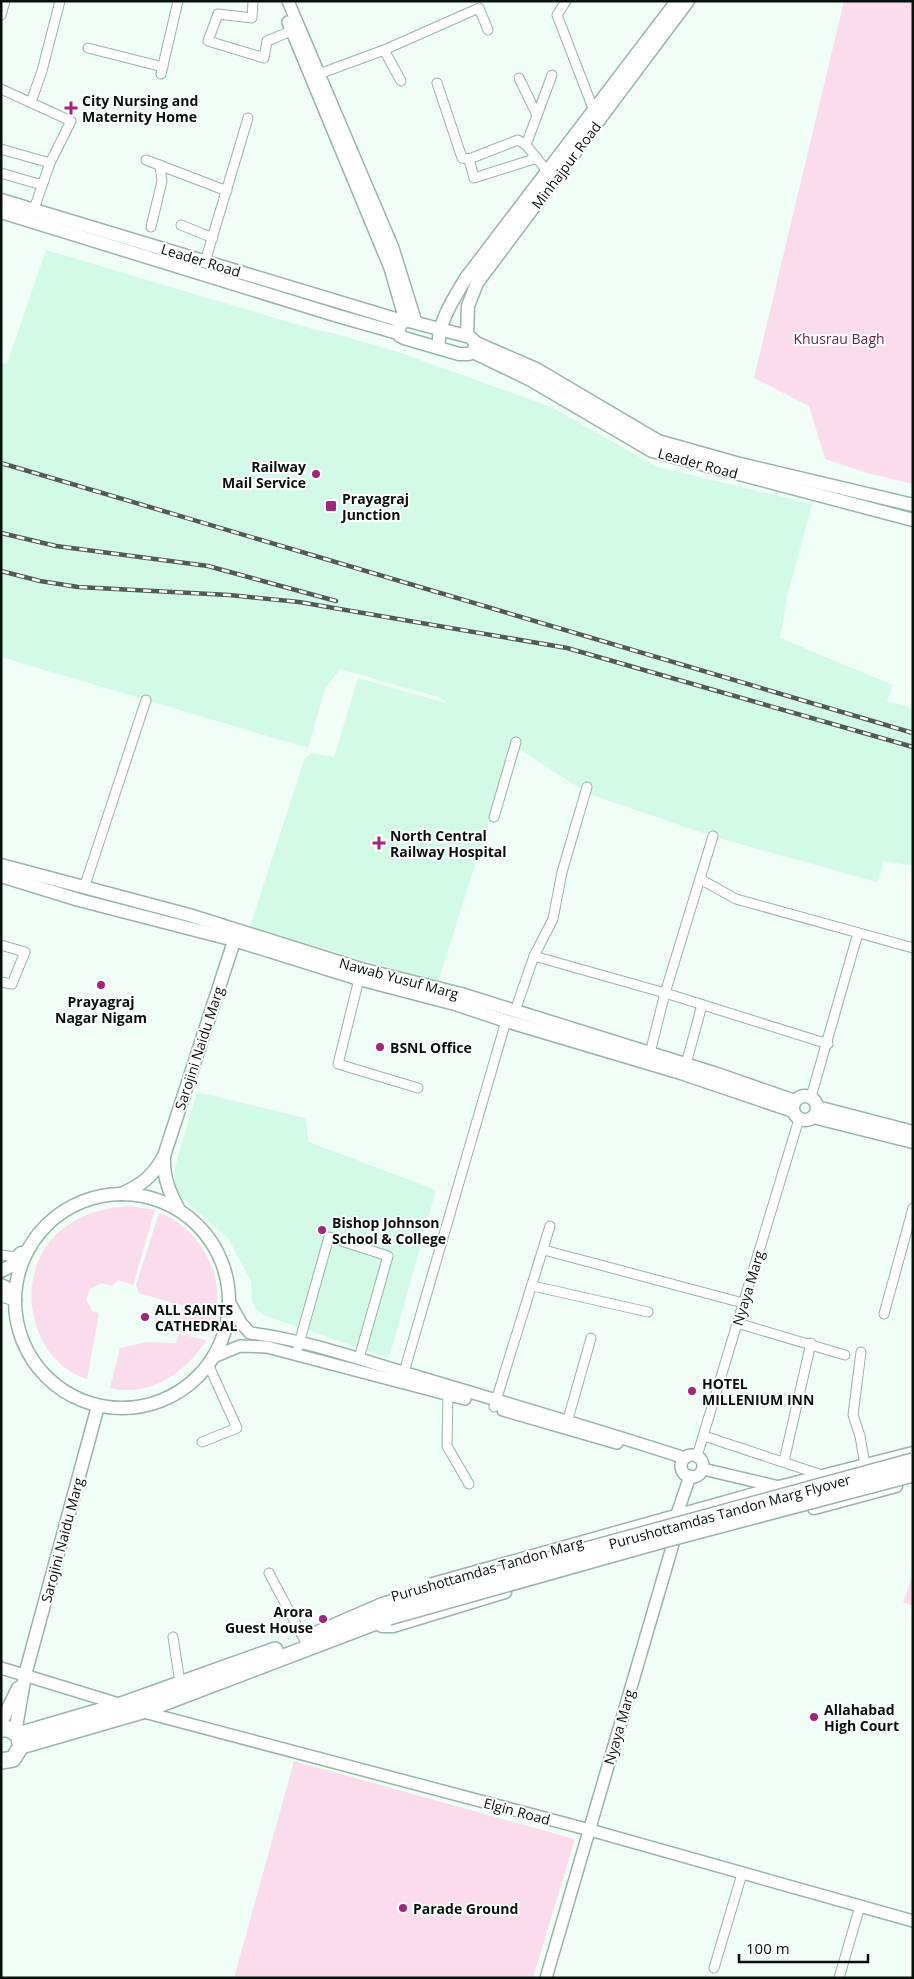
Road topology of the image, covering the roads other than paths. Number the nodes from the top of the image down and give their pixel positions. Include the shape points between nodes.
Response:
1 (5, 1) edge
2 (60, 1) edge
3 (178, 1) edge
4 (253, 1) edge
5 (280, 1) edge
6 (288, 1) edge
7 (566, 1) edge
8 (677, 1) edge
9 (688, 1) edge
10 (1, 15) edge
11 (488, 30) dead end
12 (291, 31) junction
13 (88, 48) dead end
14 (384, 50) junction
15 (319, 74) junction
16 (552, 75) dead end
17 (519, 78) dead end
18 (401, 81) dead end
19 (437, 83) dead end
20 (1, 89) edge
21 (31, 102) junction
22 (594, 111) junction
23 (537, 115) junction
24 (248, 118) dead end
25 (526, 145) junction
26 (1, 149) edge
27 (537, 158) junction
28 (469, 159) junction
29 (146, 160) dead end
30 (50, 164) junction
31 (160, 165) junction
32 (547, 171) junction
33 (1, 173) edge
34 (42, 185) junction
35 (227, 191) junction
36 (1, 200) edge
37 (34, 209) junction
38 (1, 212) edge
39 (181, 225) dead end
40 (151, 227) dead end
41 (213, 238) junction
42 (206, 262) junction
43 (405, 324) junction
44 (441, 329) junction
45 (414, 341) junction
46 (472, 344) junction
47 (439, 348) junction
48 (678, 452) junction
49 (913, 505) edge
50 (913, 520) edge
51 (146, 700) dead end
52 (516, 742) dead end
53 (587, 787) dead end
54 (494, 817) dead end
55 (712, 836) dead end
56 (1, 865) edge
57 (1, 876) edge
58 (700, 879) junction
59 (84, 888) junction
60 (858, 933) junction
61 (236, 934) junction
62 (1, 945) edge
63 (913, 948) edge
64 (534, 956) junction
65 (359, 979) junction
66 (1, 982) edge
67 (666, 993) junction
68 (702, 1005) junction
69 (515, 1011) junction
70 (506, 1021) junction
71 (828, 1044) junction
72 (650, 1053) junction
73 (686, 1064) junction
74 (418, 1088) dead end
75 (813, 1107) junction
76 (796, 1110) junction
77 (913, 1132) edge
78 (913, 1142) edge
79 (164, 1156) junction
80 (119, 1194) junction
81 (913, 1208) edge
82 (180, 1211) junction
83 (550, 1226) dead end
84 (29, 1244) junction
85 (544, 1250) junction
86 (1, 1255) edge
87 (17, 1257) junction
88 (1, 1271) edge
89 (1, 1285) edge
90 (533, 1286) junction
91 (1, 1297) edge
92 (14, 1300) junction
93 (743, 1303) junction
94 (231, 1305) junction
95 (648, 1312) dead end
96 (884, 1314) dead end
97 (737, 1323) junction
98 (591, 1338) dead end
99 (811, 1343) junction
100 (298, 1348) junction
101 (861, 1352) dead end
102 (845, 1355) dead end
103 (359, 1358) junction
104 (212, 1361) junction
105 (402, 1378) junction
106 (448, 1394) junction
107 (495, 1404) junction
108 (98, 1406) junction
109 (568, 1419) junction
110 (704, 1436) junction
111 (202, 1442) dead end
112 (913, 1453) edge
113 (697, 1456) junction
114 (683, 1461) junction
115 (784, 1461) junction
116 (913, 1461) edge
117 (866, 1465) junction
118 (703, 1469) junction
119 (913, 1474) edge
120 (690, 1476) junction
121 (825, 1476) junction
122 (913, 1481) edge
123 (469, 1484) dead end
124 (779, 1487) junction
125 (676, 1516) junction
126 (673, 1544) junction
127 (269, 1573) dead end
128 (380, 1613) junction
129 (172, 1637) dead end
130 (304, 1639) junction
131 (1, 1668) edge
132 (25, 1675) junction
133 (180, 1683) junction
134 (120, 1705) junction
135 (142, 1711) junction
136 (1, 1723) edge
137 (14, 1736) edge
138 (1, 1761) edge
139 (590, 1830) junction
140 (742, 1874) junction
141 (860, 1906) junction
142 (913, 1921) edge
143 (714, 1968) dead end
144 (546, 1978) edge
145 (839, 1978) edge

1 - 10 street
2 - 21 street
3 - 13 street via 162,70
4 - 12 street via 252,18 218,14 208,41 264,58 267,41
5 - 12 street
6 - 15 street
7 - 22 street via 557,15
8 - 22 main road, Minhajpur Road
9 - 46 main road, Minhajpur Road via 477,282 468,306
11 - 14 street via 479,8
12 - 43 street via 390,268
14 - 15 street
14 - 18 street
15 - 43 street via 393,248
16 - 23 street
17 - 23 street
19 - 28 street via 462,158
20 - 21 street
21 - 30 street via 71,121
22 - 32 main road, Minhajpur Road
23 - 25 street
24 - 35 street
25 - 27 street
25 - 28 street via 518,140
26 - 30 street
27 - 28 street via 474,178
27 - 32 street
29 - 31 street
30 - 34 street
31 - 35 street
31 - 40 street via 162,182
32 - 44 main road, Minhajpur Road via 466,278
33 - 34 street
34 - 37 street
35 - 41 street
36 - 37 main road, Leader Road
37 - 42 main road, Leader Road
38 - 43 main road, Leader Road via 338,316
39 - 41 street
41 - 42 street
42 - 43 main road, Leader Road
43 - 44 main road
43 - 45 main road via 404,338
43 - 45 main road via 419,334
44 - 46 main road
44 - 47 main road
45 - 47 main road
46 - 47 main road via 465,355
46 - 48 main road, Leader Road via 652,451
48 - 49 main road, Leader Road
48 - 50 main road, Leader Road
51 - 59 street
52 - 54 street
53 - 64 street via 562,872 553,919
55 - 58 street
56 - 59 main road, Nawab Yusuf Marg
57 - 61 main road, Nawab Yusuf Marg via 79,900
58 - 60 street via 736,899
58 - 67 street
59 - 61 main road, Nawab Yusuf Marg
60 - 63 street
60 - 71 street
61 - 65 main road, Nawab Yusuf Marg
61 - 69 main road, Nawab Yusuf Marg
61 - 79 main road, Sarojini Naidu Marg
62 - 66 street via 25,952 12,984
64 - 67 street
64 - 69 street
65 - 70 main road, Nawab Yusuf Marg via 456,1004
65 - 74 street via 338,1064
67 - 68 street
67 - 72 street
68 - 71 street
68 - 73 street
69 - 72 main road, Nawab Yusuf Marg
70 - 76 main road, Nawab Yusuf Marg
70 - 105 street
71 - 75 street
72 - 73 main road, Nawab Yusuf Marg
73 - 76 main road, Nawab Yusuf Marg
75 - 76 main road via 806,1120
75 - 76 main road via 805,1096
75 - 77 main road
75 - 78 main road
76 - 93 street, Nyaya Marg
79 - 80 main road via 143,1184
79 - 82 main road via 163,1171
80 - 82 main road via 153,1199
80 - 84 main road via 97,1197 64,1211
81 - 96 street
82 - 94 main road via 195,1222 218,1251 231,1284
83 - 85 street
84 - 87 main road
84 - 92 main road via 18,1274
85 - 90 street
85 - 93 street
86 - 87 street
87 - 88 main road via 11,1266
89 - 92 main road via 7,1288
90 - 95 street
90 - 107 street
91 - 92 street
92 - 108 main road via 20,1336 38,1368 65,1392
93 - 97 street, Nyaya Marg
94 - 100 street via 250,1333
94 - 104 main road via 224,1341
97 - 99 street
97 - 110 street, Nyaya Marg
98 - 109 street
99 - 102 street
99 - 115 street
100 - 103 street
100 - 103 street via 329,1237 388,1256
100 - 104 street via 248,1345
100 - 105 street
101 - 117 street via 852,1415
103 - 105 street
104 - 108 main road via 183,1390 151,1405 125,1408
104 - 111 street via 237,1428
105 - 106 street
105 - 107 street
106 - 107 street
106 - 123 street via 447,1446
107 - 109 street
107 - 114 street
108 - 132 main road, Sarojini Naidu Marg
109 - 114 street
110 - 113 street, Nyaya Marg
110 - 115 street
112 - 117 main road, Purushottamdas Tandon Marg
113 - 114 street via 691,1455
113 - 118 street via 703,1463
114 - 120 street via 684,1473
115 - 121 street
116 - 128 main road, Purushottamdas Tandon Marg Flyover, bridge
117 - 121 main road, Purushottamdas Tandon Marg
118 - 120 street via 698,1475
118 - 124 street
119 - 128 main road, Purushottamdas Tandon Marg Flyover, bridge
120 - 125 street, Nyaya Marg
121 - 124 main road, Purushottamdas Tandon Marg
122 - 126 main road, Purushottamdas Tandon Marg
124 - 125 main road, Purushottamdas Tandon Marg
125 - 126 street, Nyaya Marg
125 - 128 main road, Purushottamdas Tandon Marg via 381,1599 373,1603
126 - 128 main road, Purushottamdas Tandon Marg via 392,1626 382,1626
126 - 139 street, Nyaya Marg
127 - 130 street
128 - 130 main road, Purushottamdas Tandon Marg
128 - 135 main road, Purushottamdas Tandon Marg
129 - 133 street
130 - 133 main road, Purushottamdas Tandon Marg
131 - 132 street, Elgin Road
132 - 134 street, Elgin Road
132 - 136 main road, Sarojini Naidu Marg
132 - 137 main road, Sarojini Naidu Marg
133 - 134 main road, Purushottamdas Tandon Marg
134 - 135 street, Elgin Road
134 - 137 main road, Purushottamdas Tandon Marg
135 - 137 main road, Purushottamdas Tandon Marg
135 - 139 street, Elgin Road
137 - 138 main road via 13,1759
139 - 140 street, Elgin Road
139 - 144 street, Nyaya Marg
140 - 141 street, Elgin Road
140 - 143 street
141 - 142 street, Elgin Road
141 - 145 street

